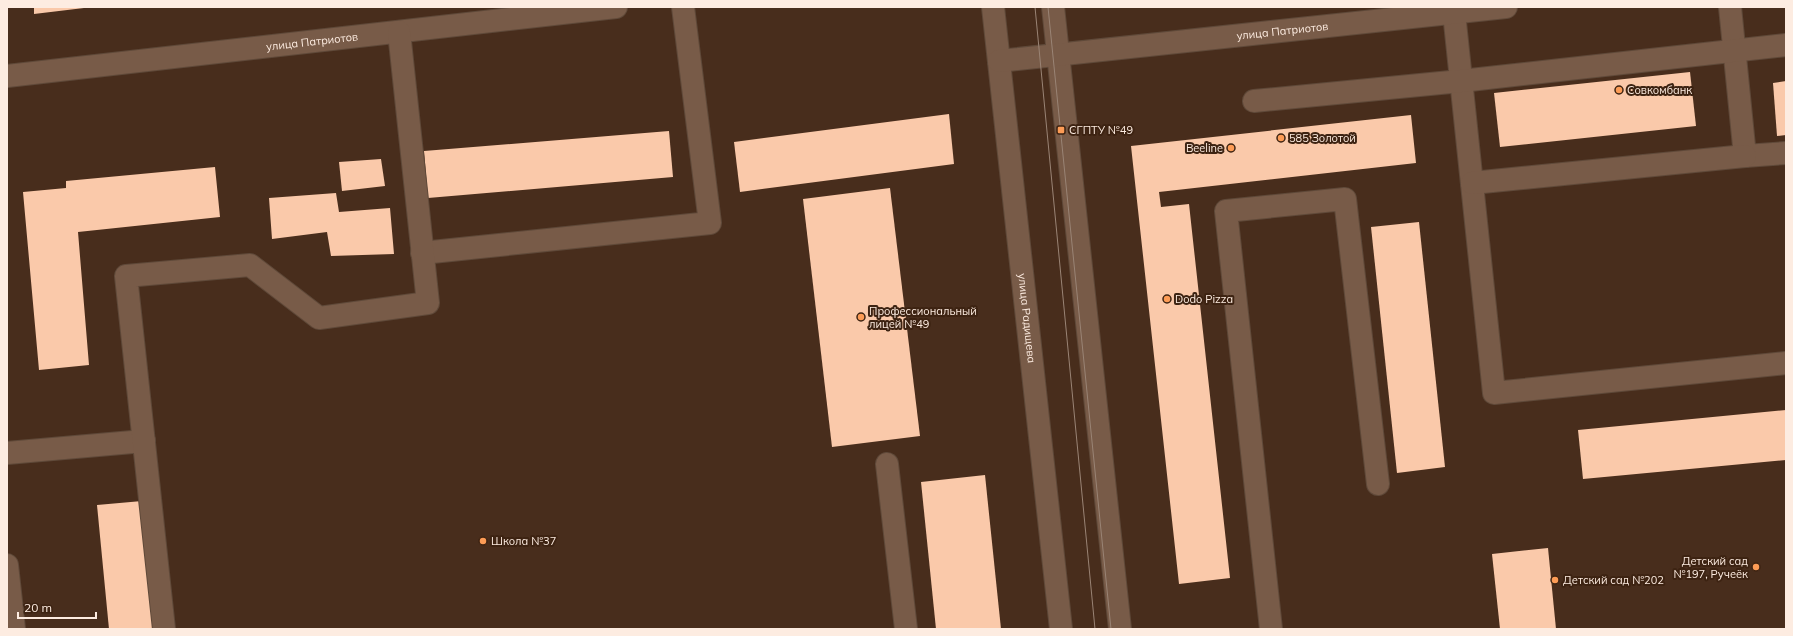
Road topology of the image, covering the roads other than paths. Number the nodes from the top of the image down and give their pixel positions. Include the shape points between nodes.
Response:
1 (613, 7) edge
2 (683, 7) edge
3 (993, 7) edge
4 (1053, 7) edge
5 (1506, 7) edge
6 (1730, 7) edge
7 (1454, 13) junction
8 (492, 14) edge
9 (399, 32) junction
10 (1786, 44) edge
11 (1734, 50) junction
12 (1058, 55) junction
13 (999, 60) junction
14 (7, 76) edge
15 (1461, 81) junction
16 (1254, 102) dead end
17 (1786, 153) edge
18 (1746, 156) junction
19 (1472, 183) junction
20 (422, 253) junction
21 (1786, 362) edge
22 (144, 441) junction
23 (7, 453) edge
24 (886, 464) dead end
25 (1378, 484) dead end
26 (7, 565) edge
27 (14, 629) edge
28 (164, 629) edge
29 (906, 629) edge
30 (1061, 629) edge
31 (1120, 629) edge
32 (1270, 629) edge

1 - 8 street, улица Патриотов
2 - 20 street via 710,223
3 - 13 street, улица Радищева
4 - 12 street
5 - 7 street, улица Патриотов
6 - 11 street
7 - 12 street, улица Патриотов
7 - 15 street
8 - 9 street, улица Патриотов
9 - 14 street, улица Патриотов
9 - 20 street
10 - 11 street
11 - 15 street
11 - 18 street
12 - 13 street, улица Патриотов
12 - 31 street
13 - 30 street, улица Радищева
15 - 16 street
15 - 19 street
17 - 18 street
18 - 19 street
19 - 21 street via 1494,393
20 - 22 street via 428,303 319,318 250,265 126,276
22 - 23 street
22 - 28 street
24 - 29 street
25 - 32 street via 1345,199 1226,211
26 - 27 street

